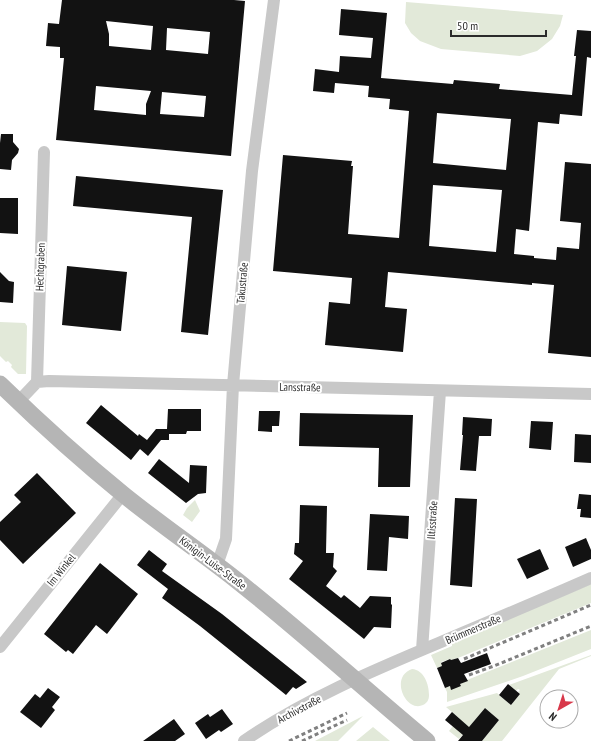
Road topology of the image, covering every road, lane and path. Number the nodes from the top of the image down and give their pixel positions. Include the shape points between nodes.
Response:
1 (274, 0) edge
2 (44, 152) dead end
3 (36, 382) junction
4 (0, 384) edge
5 (233, 385) junction
6 (440, 391) junction
7 (591, 394) edge
8 (18, 402) junction
9 (123, 494) junction
10 (217, 565) junction
11 (591, 578) edge
12 (0, 647) edge
13 (422, 650) junction
14 (355, 680) junction
15 (244, 741) edge
16 (427, 741) edge

1 - 5 street, Takustraße via 252,171
2 - 3 street, Hechtgraben
3 - 5 street, Lansstraße
3 - 8 street
4 - 8 main road, Königin-Luise-Straße
5 - 6 street, Lansstraße
5 - 10 street, Takustraße via 226,540
6 - 7 street, Lansstraße
6 - 13 street, Iltisstraße
8 - 9 main road, Königin-Luise-Straße
9 - 10 main road, Königin-Luise-Straße
9 - 12 street, Im Winkel
10 - 14 main road, Königin-Luise-Straße
11 - 13 street, Brümmerstraße
13 - 14 street, Brümmerstraße
14 - 15 street, Archivstraße via 293,711
14 - 16 main road, Königin-Luise-Straße

